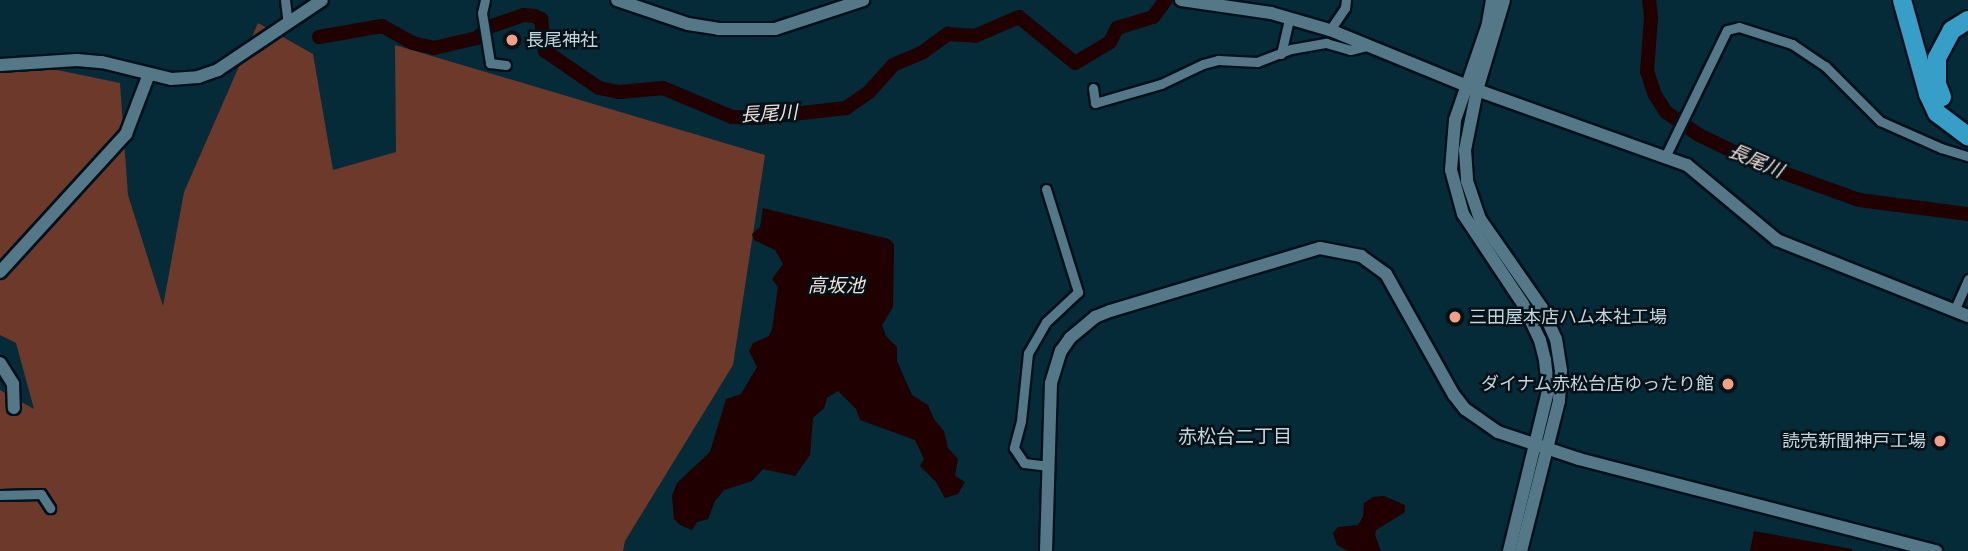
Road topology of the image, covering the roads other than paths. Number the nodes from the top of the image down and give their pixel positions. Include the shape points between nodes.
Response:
1 (285, 0) edge
2 (322, 0) edge
3 (485, 0) edge
4 (617, 0) edge
5 (863, 0) edge
6 (1181, 0) edge
7 (1346, 0) edge
8 (1492, 0) edge
9 (1504, 0) edge
10 (1902, 0) edge
11 (1289, 18) junction
12 (1968, 20) edge
13 (288, 23) junction
14 (1330, 30) junction
15 (1367, 46) junction
16 (1281, 54) junction
17 (0, 65) edge
18 (506, 65) dead end
19 (149, 74) junction
20 (1093, 88) dead end
21 (1471, 88) junction
22 (1968, 125) edge
23 (1968, 136) edge
24 (1968, 156) edge
25 (1665, 157) junction
26 (1046, 189) dead end
27 (0, 272) edge
28 (1968, 279) edge
29 (1954, 310) junction
30 (1968, 316) edge
31 (0, 363) edge
32 (14, 408) dead end
33 (1541, 448) junction
34 (1049, 466) junction
35 (0, 495) edge
36 (50, 508) dead end
37 (1046, 551) edge
38 (1509, 551) edge
39 (1521, 551) edge
40 (1936, 551) edge

1 - 13 street
2 - 13 street
3 - 18 street via 482,13 490,63
4 - 5 street via 679,22 718,29 775,29
6 - 11 street
7 - 14 street via 1340,19
8 - 21 street
9 - 21 street
10 - 23 highway via 1937,113
11 - 14 street
11 - 16 street
12 - 22 highway via 1944,40 1936,68 1943,100
13 - 19 street via 198,77 171,79
14 - 15 street
15 - 16 street via 1350,50 1326,43
15 - 21 street
16 - 20 street via 1257,62 1229,59 1203,64 1161,84 1095,103
17 - 19 street via 76,60
19 - 27 street via 126,134
21 - 25 street
21 - 33 street via 1465,150 1471,199 1542,308 1556,339 1560,391
24 - 25 street via 1880,121 1825,66 1792,44 1745,28 1727,30
25 - 29 street via 1687,165 1777,240
26 - 34 street via 1078,292 1046,322 1028,353 1014,448 1024,463
28 - 29 street
29 - 30 street
31 - 32 street via 13,384
33 - 34 street via 1498,432 1465,409 1386,274 1361,256 1320,248 1110,311 1082,326 1061,351 1054,368
33 - 38 street
33 - 39 street
33 - 40 street
34 - 37 street
35 - 36 street via 41,494

